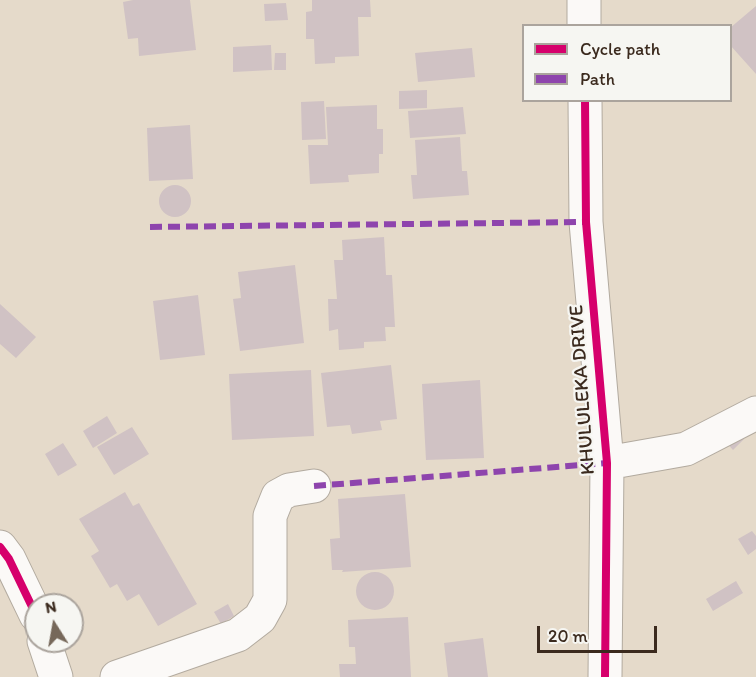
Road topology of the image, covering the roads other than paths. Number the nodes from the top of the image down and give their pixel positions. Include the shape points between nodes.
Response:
1 (584, 0) edge
2 (584, 24) edge
3 (585, 102) edge
4 (756, 413) edge
5 (607, 463) junction
6 (314, 486) dead end
7 (0, 547) edge
8 (25, 593) edge
9 (48, 653) edge
10 (56, 677) edge
11 (117, 677) edge
12 (605, 677) edge

1 - 2 street
3 - 5 street, KHULULEKA DRIVE via 586,222
4 - 5 street via 686,449
5 - 12 street, KHULULEKA DRIVE
6 - 11 street via 278,496 270,516 270,600 260,618 238,635
7 - 8 street
9 - 10 street

